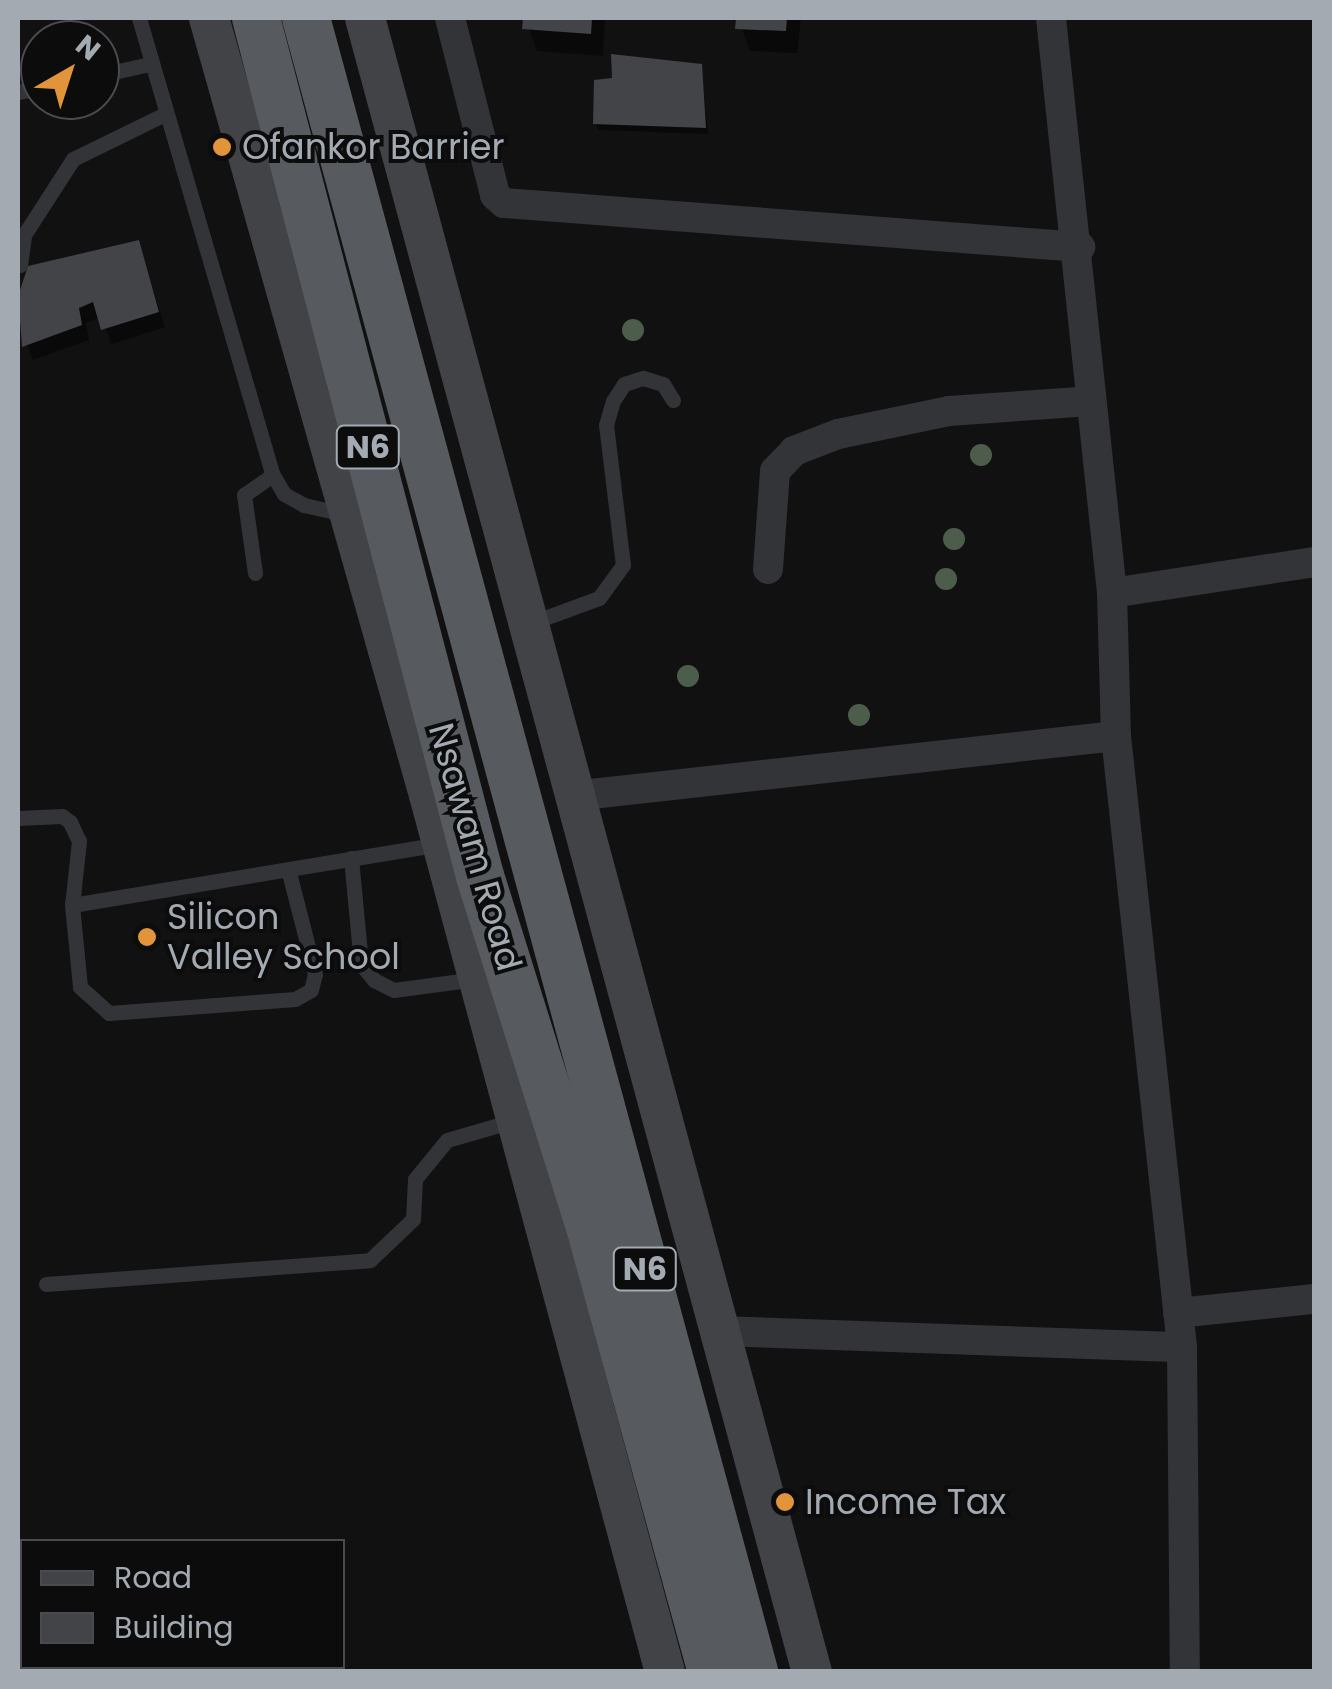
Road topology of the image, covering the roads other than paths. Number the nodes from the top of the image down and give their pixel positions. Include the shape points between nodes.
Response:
1 (139, 18) edge
2 (209, 18) edge
3 (256, 18) edge
4 (306, 18) edge
5 (366, 18) edge
6 (450, 18) edge
7 (1051, 18) edge
8 (150, 64) junction
9 (120, 71) edge
10 (165, 114) junction
11 (1080, 248) junction
12 (20, 264) edge
13 (673, 400) dead end
14 (1091, 401) junction
15 (274, 475) junction
16 (350, 515) junction
17 (1314, 562) edge
18 (768, 569) dead end
19 (254, 572) dead end
20 (1112, 592) junction
21 (527, 625) junction
22 (1116, 736) junction
23 (573, 796) junction
24 (18, 818) edge
25 (442, 844) junction
26 (351, 858) junction
27 (288, 870) junction
28 (72, 905) junction
29 (478, 978) junction
30 (516, 1120) junction
31 (46, 1284) dead end
32 (1314, 1299) edge
33 (1178, 1313) junction
34 (718, 1331) junction
35 (1182, 1346) junction
36 (665, 1672) edge
37 (712, 1672) edge
38 (754, 1672) edge
39 (812, 1672) edge
40 (1186, 1672) edge

1 - 8 lane
2 - 16 main road
3 - 37 highway, Nsawam Road / N6 via 480,876 594,1242
4 - 38 highway, Nsawam Road / N6
5 - 21 main road
6 - 11 street via 494,196 504,203
7 - 11 street
8 - 9 lane
8 - 10 lane
10 - 12 lane via 73,159 24,235
10 - 15 lane
11 - 14 street
13 - 21 lane via 663,384 643,378 624,384 613,402 606,426 624,565 616,580 577,609
14 - 18 street via 949,411 838,434 794,451 775,470
14 - 20 street
15 - 16 lane via 284,494 304,505
15 - 19 lane via 244,494
16 - 25 main road
17 - 20 street
20 - 22 street
21 - 23 main road
22 - 23 street
22 - 33 street
23 - 34 main road
24 - 28 lane via 62,816 70,822 78,840
25 - 26 lane
25 - 29 main road
26 - 27 lane
26 - 29 lane via 361,964 374,980 394,990
27 - 28 lane
27 - 28 lane via 315,974 310,990 295,1000 109,1014 80,987
29 - 30 main road
30 - 31 lane via 447,1140 416,1179 413,1219 370,1260
30 - 36 main road
32 - 33 street
33 - 35 street
34 - 35 street
34 - 39 main road
35 - 40 street

